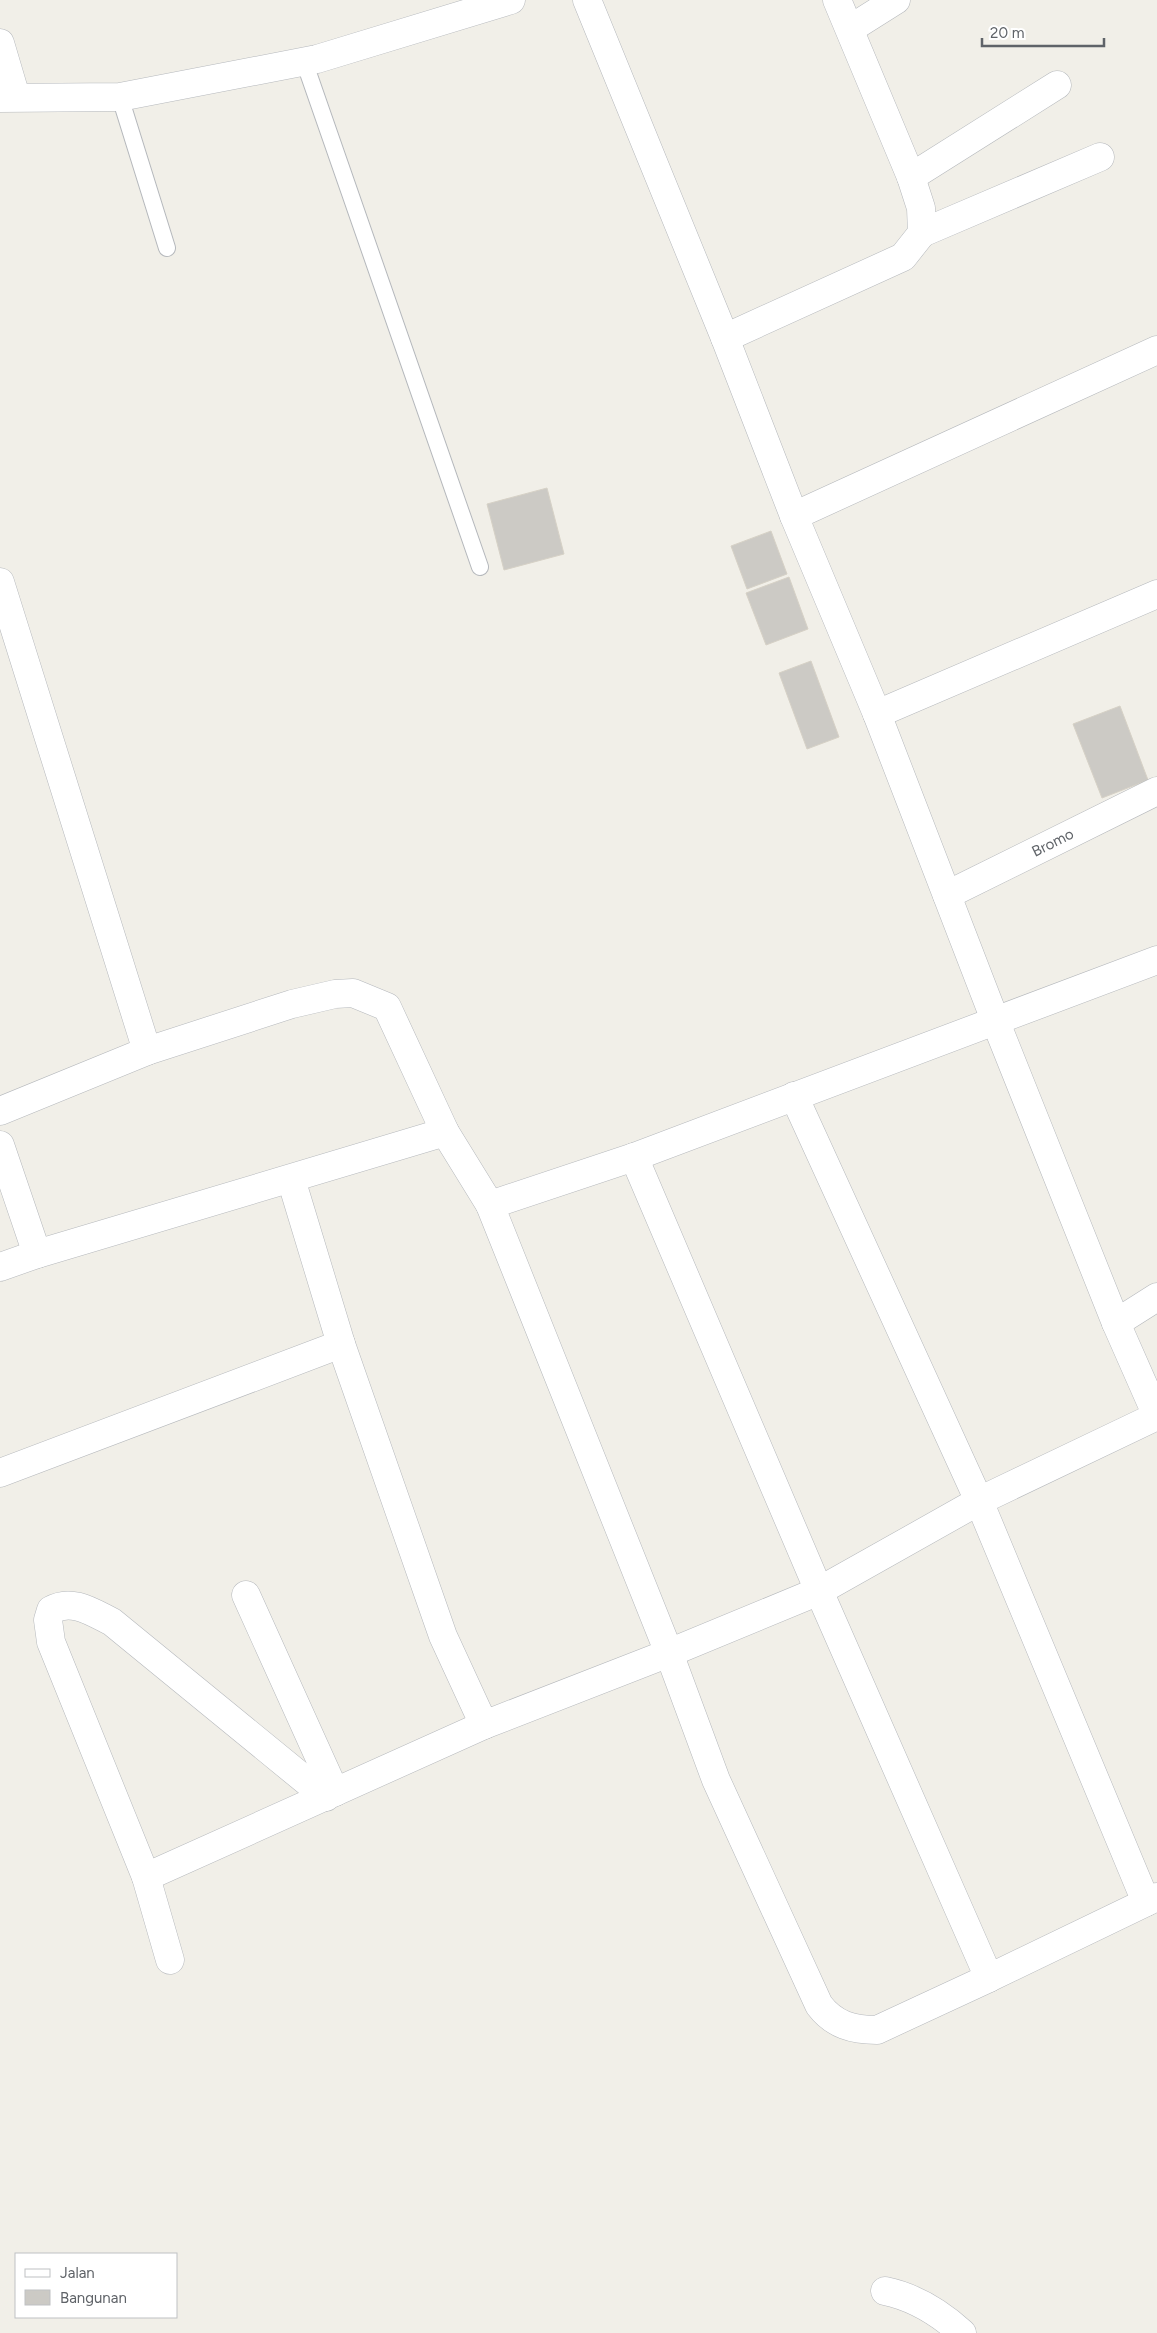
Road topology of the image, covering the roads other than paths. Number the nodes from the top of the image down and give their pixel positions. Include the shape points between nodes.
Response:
1 (511, 0) edge
2 (586, 0) edge
3 (837, 0) edge
4 (896, 0) edge
5 (850, 29) junction
6 (0, 43) edge
7 (304, 61) junction
8 (1057, 85) dead end
9 (8, 97) edge
10 (120, 97) junction
11 (1100, 157) dead end
12 (911, 177) junction
13 (922, 233) junction
14 (167, 248) dead end
15 (725, 338) junction
16 (1157, 350) edge
17 (794, 516) junction
18 (480, 567) dead end
19 (0, 582) edge
20 (1157, 594) edge
21 (877, 714) junction
22 (1157, 791) edge
23 (947, 895) junction
24 (1157, 960) edge
25 (995, 1020) junction
26 (147, 1051) junction
27 (794, 1096) junction
28 (0, 1111) edge
29 (445, 1132) junction
30 (0, 1145) edge
31 (634, 1156) junction
32 (291, 1179) junction
33 (490, 1206) junction
34 (37, 1254) junction
35 (0, 1267) edge
36 (1157, 1297) edge
37 (1116, 1323) junction
38 (341, 1344) junction
39 (0, 1473) edge
40 (979, 1501) junction
41 (819, 1590) junction
42 (246, 1595) dead end
43 (670, 1653) junction
44 (484, 1725) junction
45 (330, 1794) junction
46 (146, 1877) junction
47 (1151, 1900) edge
48 (170, 1960) dead end
49 (989, 1978) junction
50 (885, 2291) dead end
51 (962, 2333) edge

1 - 7 street
2 - 15 street
3 - 5 street
4 - 5 street
5 - 12 street
6 - 9 street
7 - 10 street
7 - 18 lane
8 - 12 street
9 - 10 street
10 - 14 lane
11 - 13 street
12 - 13 street via 921,208
13 - 15 street via 902,257
15 - 17 street
16 - 17 street
17 - 21 street
19 - 26 street
20 - 21 street
21 - 23 street
22 - 23 street, Bromo
23 - 25 street
24 - 25 street
25 - 27 street
25 - 37 street
26 - 28 street
26 - 29 street via 292,1004 335,994 352,994 387,1007
27 - 31 street
27 - 40 street
29 - 32 street
29 - 33 street
30 - 34 street
31 - 33 street
31 - 41 street
32 - 34 street
32 - 38 street
33 - 43 street
34 - 35 street
36 - 37 street
37 - 40 street via 1157,1416
38 - 39 street
38 - 44 street via 443,1636
40 - 41 street
40 - 47 street
41 - 43 street
41 - 49 street
42 - 45 street
43 - 44 street
43 - 49 street via 716,1780 819,2005 826,2014 846,2027 877,2030
44 - 45 street
45 - 46 street
45 - 46 street via 112,1622 72,1604 58,1606 51,1610 48,1620 51,1642
46 - 48 street
47 - 49 street
50 - 51 street via 915,2300

